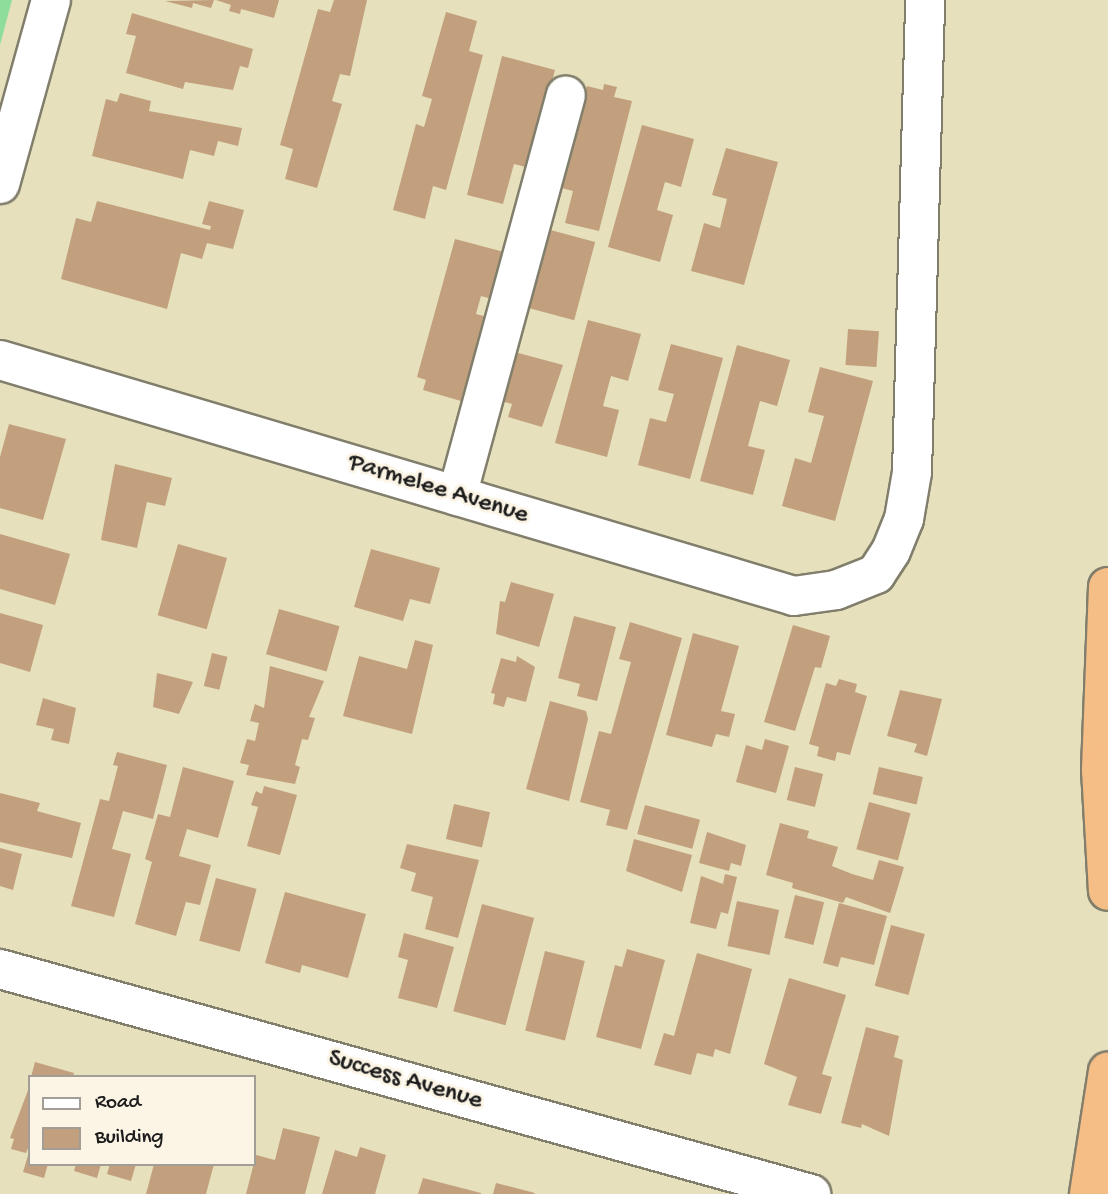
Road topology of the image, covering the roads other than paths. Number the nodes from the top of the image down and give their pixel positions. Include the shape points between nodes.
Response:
1 (51, 0) edge
2 (925, 0) edge
3 (566, 96) dead end
4 (0, 184) edge
5 (0, 360) edge
6 (457, 496) junction
7 (1108, 587) edge
8 (1108, 891) edge
9 (0, 969) edge
10 (1108, 1071) edge
11 (811, 1194) edge
12 (1089, 1194) edge

1 - 4 street
2 - 6 street, Parmelee Avenue via 912,472 904,519 876,574 836,590 794,596
3 - 6 street
5 - 6 street, Parmelee Avenue
7 - 8 highway via 1101,770
9 - 11 street, Success Avenue
10 - 12 highway

